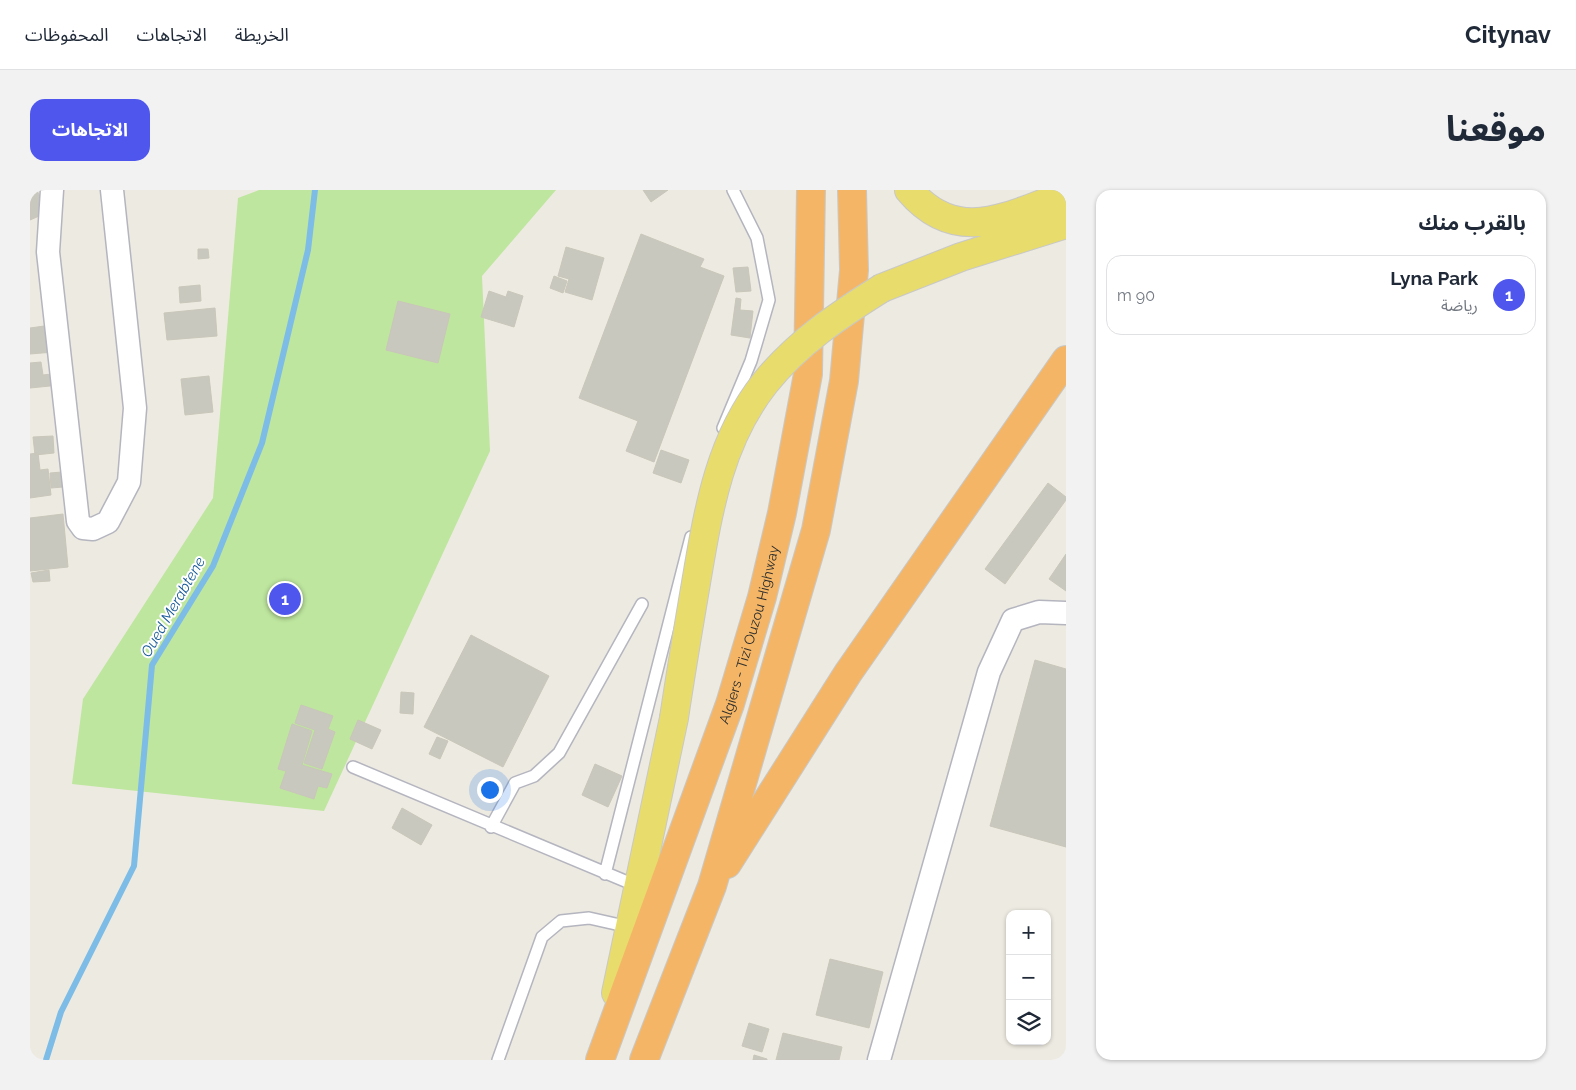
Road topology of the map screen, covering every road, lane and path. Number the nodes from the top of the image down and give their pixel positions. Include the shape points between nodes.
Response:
1 (52, 190) edge
2 (112, 190) edge
3 (733, 190) edge
4 (811, 190) edge
5 (852, 190) edge
6 (909, 190) edge
7 (1066, 195) edge
8 (1066, 224) edge
9 (1066, 360) edge
10 (642, 604) dead end
11 (1066, 614) edge
12 (353, 767) dead end
13 (491, 827) junction
14 (605, 874) junction
15 (637, 886) junction
16 (712, 886) junction
17 (629, 927) junction
18 (603, 1053) edge
19 (498, 1060) edge
20 (644, 1060) edge
21 (879, 1060) edge

1 - 2 street via 48,252 78,521 83,528 93,529 108,522 129,482 135,408
3 - 14 lane via 757,238 769,300 751,361 719,440 691,537
4 - 18 highway, Algiers - Tizi Ouzou Highway via 808,374 776,541 730,704
5 - 16 highway via 854,270 844,381 816,530
6 - 7 main road via 928,208 965,224 994,220
8 - 15 main road, bridge via 961,257 882,288 834,318 786,360 766,383 731,438 708,512 674,718
9 - 16 highway via 848,674
10 - 13 lane via 559,753 534,776 515,783
11 - 21 street via 1039,612 1013,620 989,672
12 - 13 lane
13 - 14 lane
14 - 15 lane
15 - 17 main road
16 - 20 highway
17 - 18 main road
17 - 19 lane via 589,918 570,920 561,922 542,937

